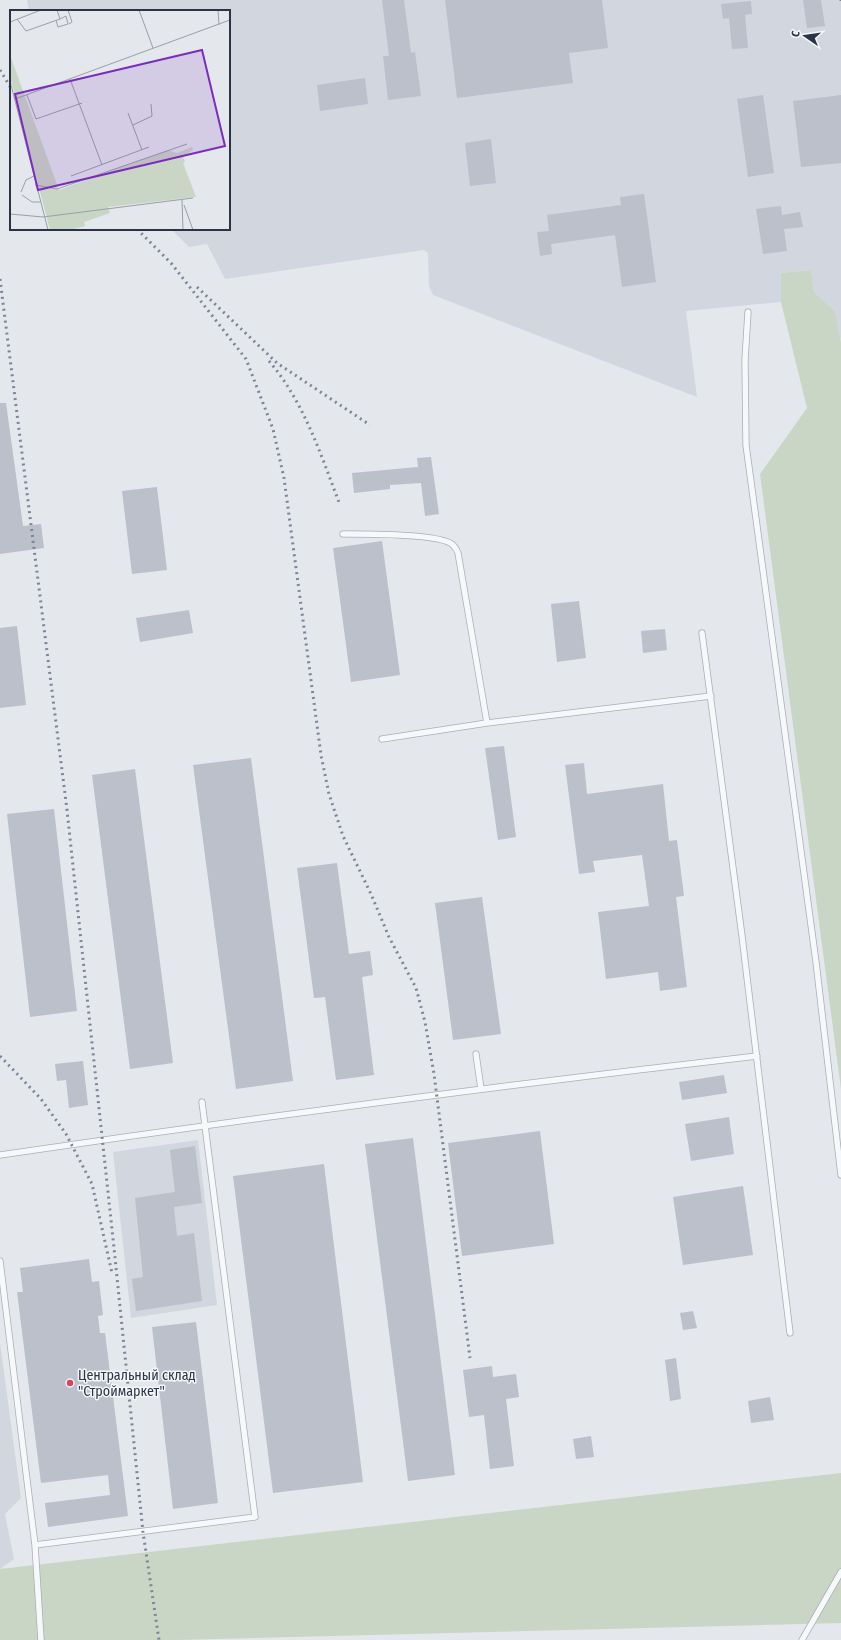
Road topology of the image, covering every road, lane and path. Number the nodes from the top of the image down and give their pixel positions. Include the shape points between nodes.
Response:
1 (748, 312) dead end
2 (342, 534) dead end
3 (702, 632) dead end
4 (711, 696) junction
5 (487, 723) junction
6 (382, 739) dead end
7 (476, 1054) dead end
8 (757, 1056) junction
9 (481, 1089) junction
10 (202, 1102) dead end
11 (204, 1125) junction
12 (0, 1155) edge
13 (841, 1175) edge
14 (0, 1261) edge
15 (790, 1333) dead end
16 (35, 1545) junction
17 (841, 1572) edge
18 (41, 1640) edge
19 (802, 1640) edge

1 - 13 lane via 745,360 746,445 815,954
2 - 5 lane via 404,535 453,544 458,552
3 - 4 lane
4 - 5 lane
4 - 8 lane
5 - 6 lane
7 - 9 lane
8 - 9 lane
8 - 15 lane
9 - 11 lane
10 - 11 lane
11 - 12 lane
11 - 16 lane via 255,1517
14 - 16 lane
16 - 18 lane
17 - 19 lane

